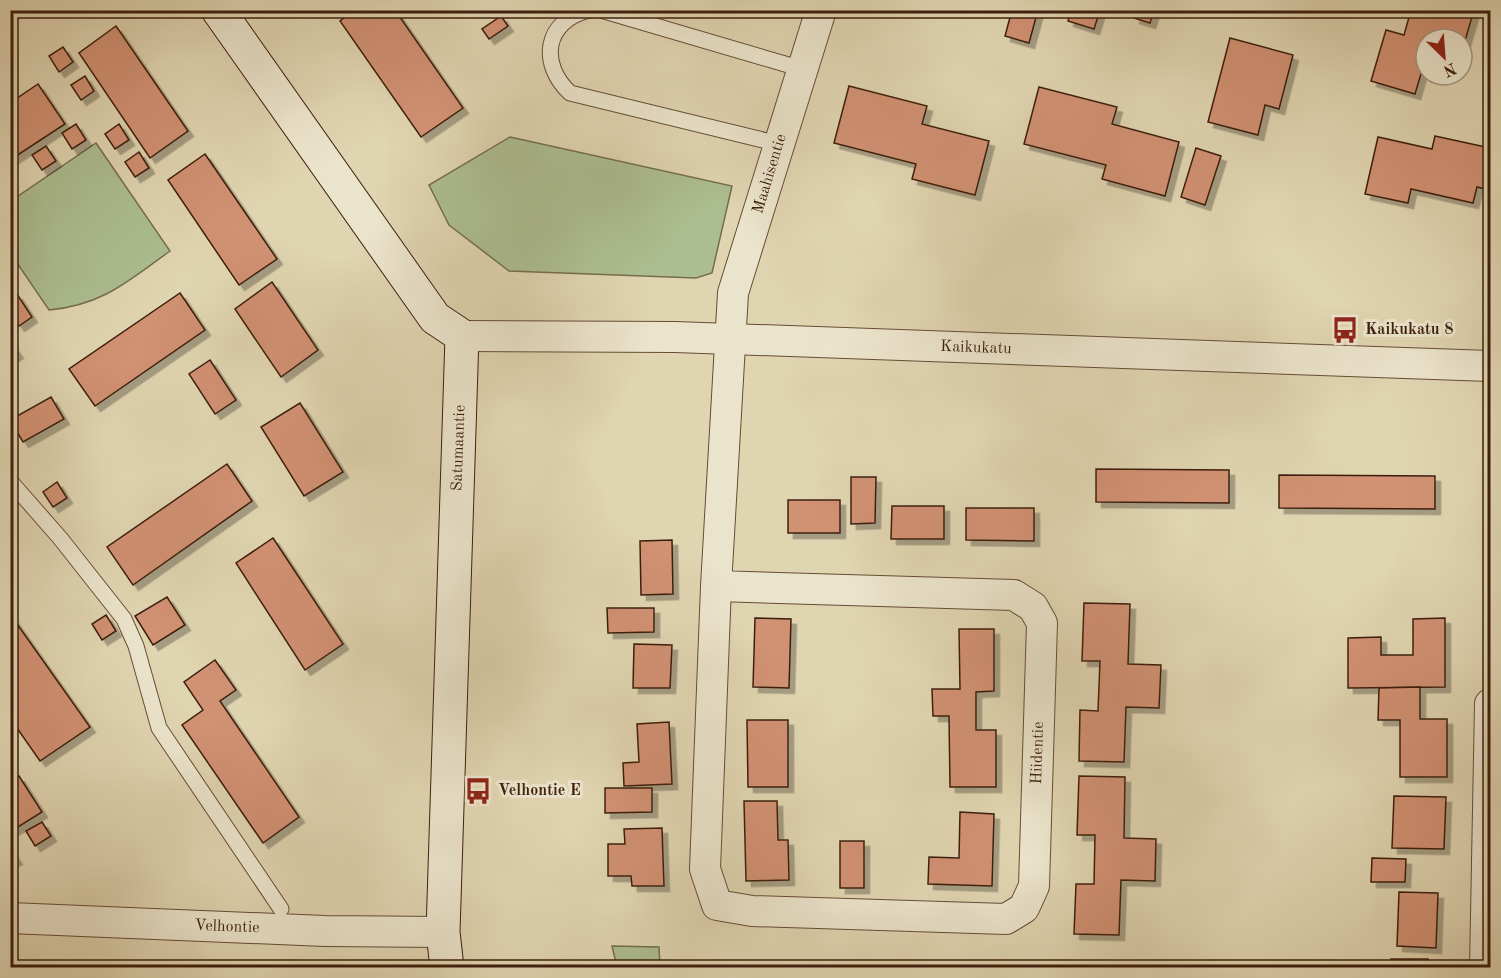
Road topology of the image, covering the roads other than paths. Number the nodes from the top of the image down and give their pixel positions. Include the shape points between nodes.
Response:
1 (218, 10) edge
2 (589, 10) edge
3 (601, 10) edge
4 (821, 10) edge
5 (802, 69) junction
6 (779, 144) junction
7 (462, 336) junction
8 (730, 340) junction
9 (1491, 366) edge
10 (10, 481) edge
11 (716, 586) junction
12 (1491, 704) edge
13 (717, 905) joint
14 (281, 909) dead end
15 (10, 918) edge
16 (443, 932) junction
17 (447, 968) edge
18 (1485, 968) edge

1 - 7 street via 435,318
2 - 6 lane via 576,13 559,26 552,43 548,61 557,81 570,93
3 - 5 lane
4 - 5 street, Maahisentie
5 - 6 street, Maahisentie
6 - 8 street, Maahisentie via 733,293
7 - 8 street, Kaikukatu
7 - 16 street, Satumaantie
8 - 9 street, Kaikukatu
8 - 11 street, Maahisentie
10 - 14 lane via 124,619 136,645 159,728
11 - 13 street, Maahisentie via 705,869
11 - 13 street, Hiidentie via 1014,595 1033,607 1042,623 1034,886 1024,908 1006,919 752,912
12 - 18 street
15 - 16 street, Velhontie
16 - 17 street, Satumaantie

